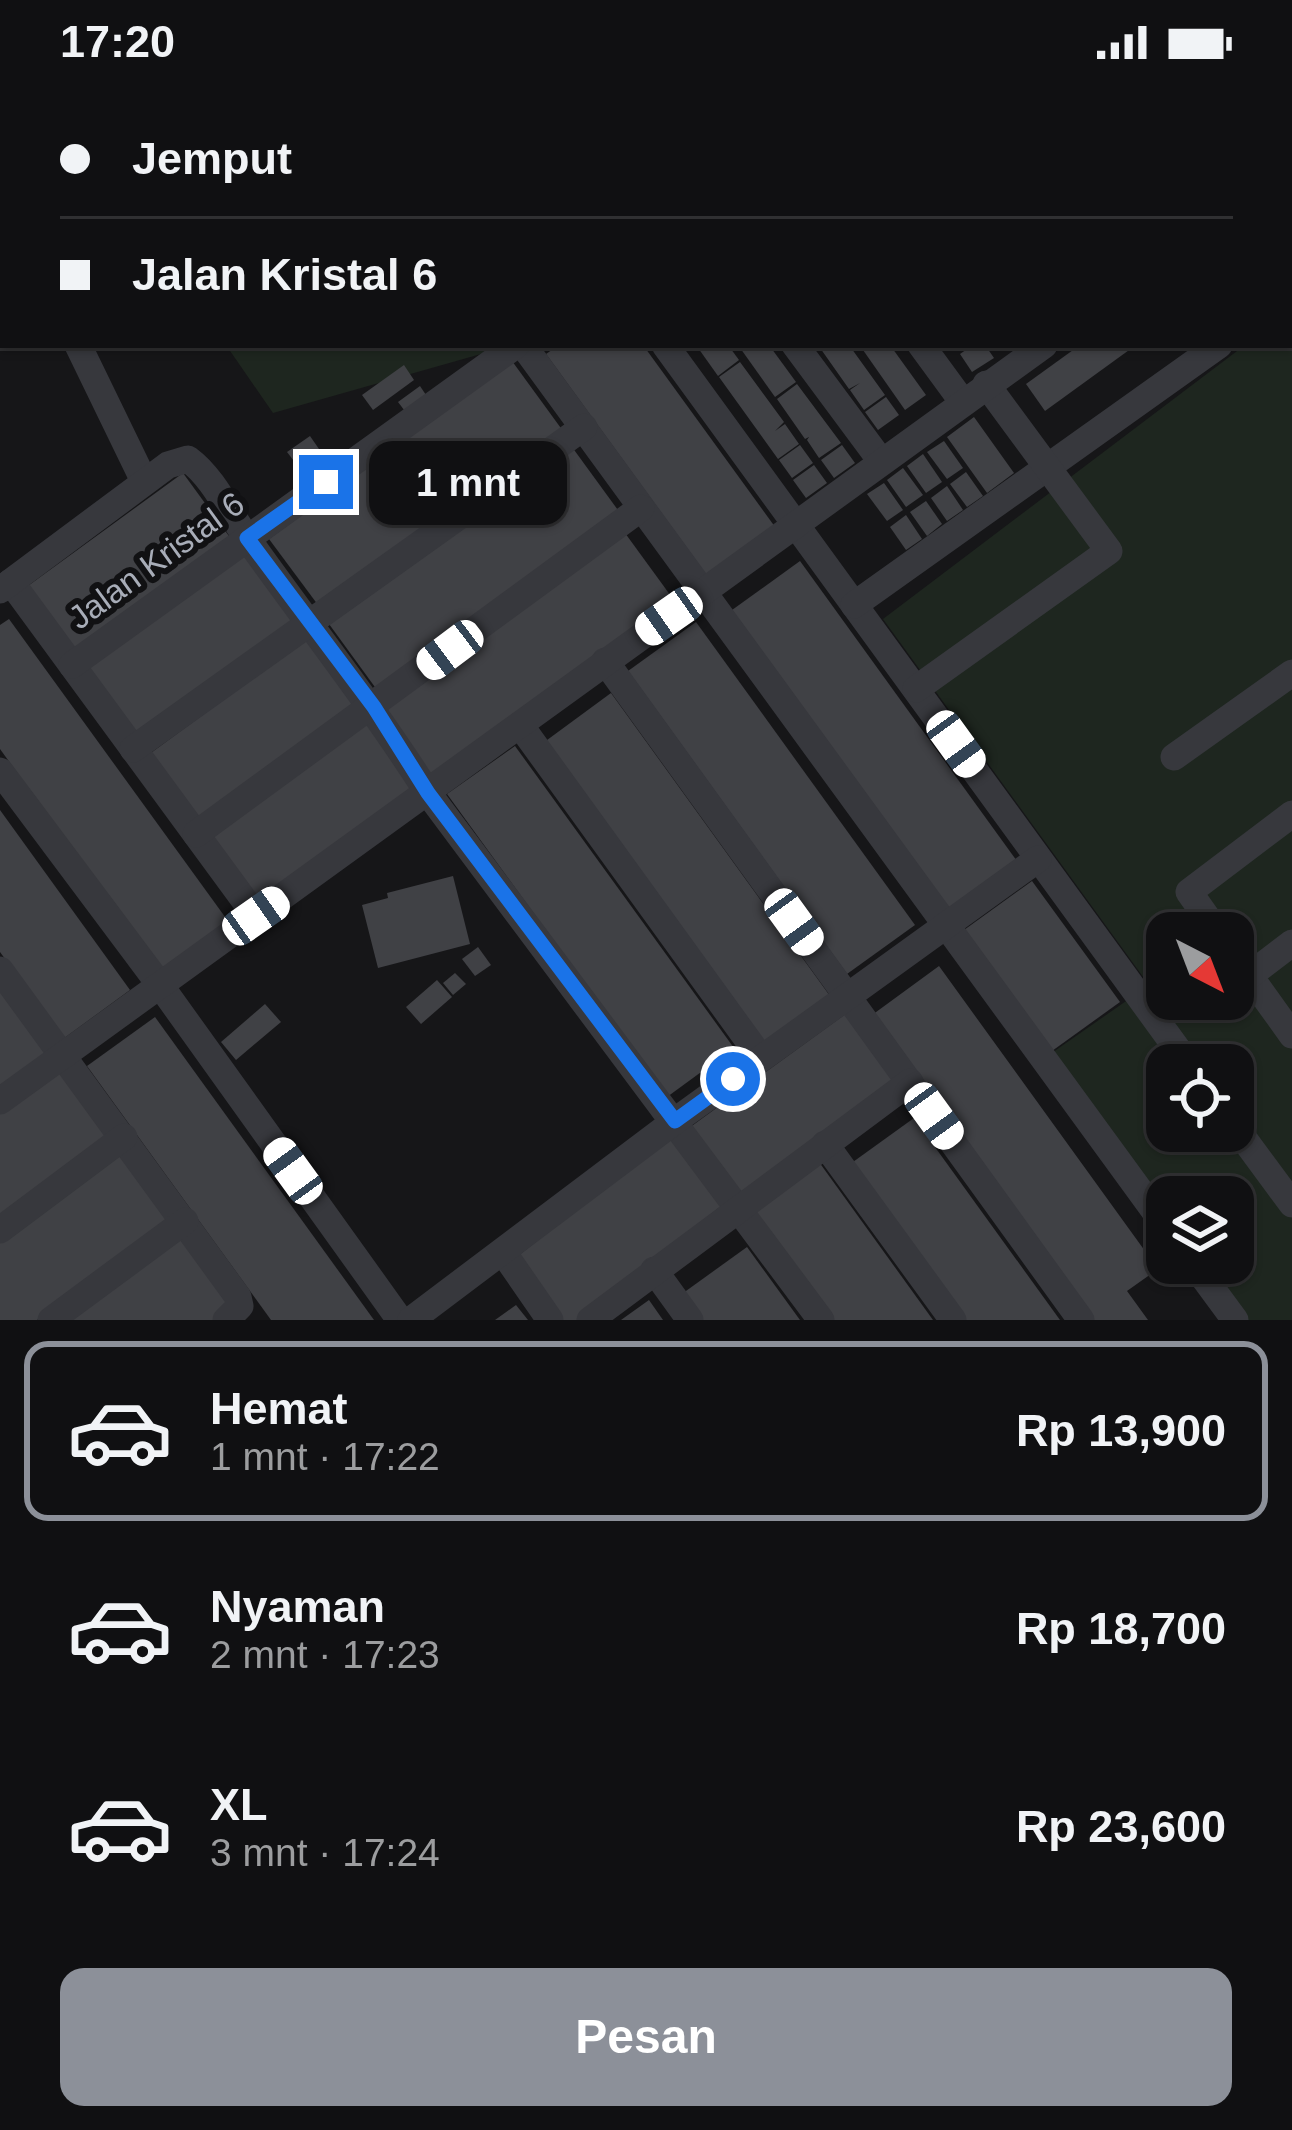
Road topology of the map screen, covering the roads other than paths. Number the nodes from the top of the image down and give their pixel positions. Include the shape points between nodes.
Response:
1 (79, 348) edge
2 (515, 348) edge
3 (521, 348) edge
4 (667, 348) edge
5 (797, 348) edge
6 (923, 348) edge
7 (1040, 348) edge
8 (1215, 348) edge
9 (986, 384) junction
10 (962, 400) junction
11 (584, 427) junction
12 (880, 461) junction
13 (1046, 468) junction
14 (144, 482) junction
15 (641, 508) junction
16 (796, 522) junction
17 (247, 538) junction
18 (5, 586) edge
19 (701, 593) junction
20 (854, 605) junction
21 (310, 623) junction
22 (605, 661) junction
23 (72, 665) junction
24 (1292, 674) edge
25 (916, 688) junction
26 (374, 707) junction
27 (520, 725) junction
28 (133, 748) junction
29 (1174, 757) dead end
30 (0, 771) edge
31 (428, 793) junction
32 (1292, 814) edge
33 (196, 834) junction
34 (1038, 859) junction
35 (1204, 912) edge
36 (256, 916) junction
37 (945, 927) junction
38 (1292, 943) edge
39 (1254, 959) edge
40 (0, 970) edge
41 (1254, 981) edge
42 (160, 986) junction
43 (848, 996) junction
44 (1292, 1036) edge
45 (1175, 1044) edge
46 (64, 1055) junction
47 (761, 1058) junction
48 (910, 1082) junction
49 (0, 1101) edge
50 (675, 1121) junction
51 (124, 1137) junction
52 (825, 1144) junction
53 (1254, 1152) edge
54 (1146, 1200) edge
55 (1292, 1204) edge
56 (739, 1208) junction
57 (185, 1221) junction
58 (0, 1230) edge
59 (502, 1252) junction
60 (654, 1270) junction
61 (1208, 1284) edge
62 (51, 1320) edge
63 (226, 1320) edge
64 (400, 1320) edge
65 (411, 1320) edge
66 (550, 1320) edge
67 (590, 1320) edge
68 (690, 1320) edge
69 (821, 1320) edge
70 (953, 1320) edge
71 (1081, 1320) edge
72 (1235, 1320) edge

1 - 14 street
2 - 17 street, Jalan Kristal 6
3 - 11 street
4 - 16 street
5 - 12 street
6 - 10 street
7 - 9 street
8 - 13 street
9 - 10 street
9 - 13 street
10 - 12 street
11 - 15 street
11 - 21 street
12 - 16 street
13 - 20 street
13 - 25 street via 1109,551
14 - 17 street via 188,459
14 - 18 street
15 - 19 street
15 - 26 street
16 - 19 street
16 - 20 street
17 - 21 street
17 - 23 street, Jalan Kristal 6
18 - 23 street
19 - 22 street
19 - 37 street
20 - 25 street
21 - 26 street
21 - 28 street
22 - 27 street
22 - 43 street
23 - 28 street
24 - 29 street
25 - 34 street
26 - 31 street
26 - 33 street
27 - 31 street
27 - 47 street
28 - 33 street
30 - 42 street
31 - 36 street
31 - 50 street
32 - 35 street via 1190,892
33 - 36 street
34 - 37 street
34 - 45 street
36 - 42 street
37 - 43 street
37 - 54 street
38 - 39 street
40 - 46 street
41 - 44 street
42 - 46 street
42 - 64 street
43 - 47 street
43 - 48 street
46 - 49 street
46 - 51 street
47 - 50 street
48 - 52 street
48 - 71 street
50 - 56 street
50 - 59 street
51 - 57 street
51 - 58 street
52 - 56 street
52 - 70 street
53 - 55 street
56 - 60 street
56 - 69 street
57 - 62 street
57 - 63 street via 238,1297
59 - 65 street
59 - 66 street
60 - 67 street
60 - 68 street
61 - 72 street

